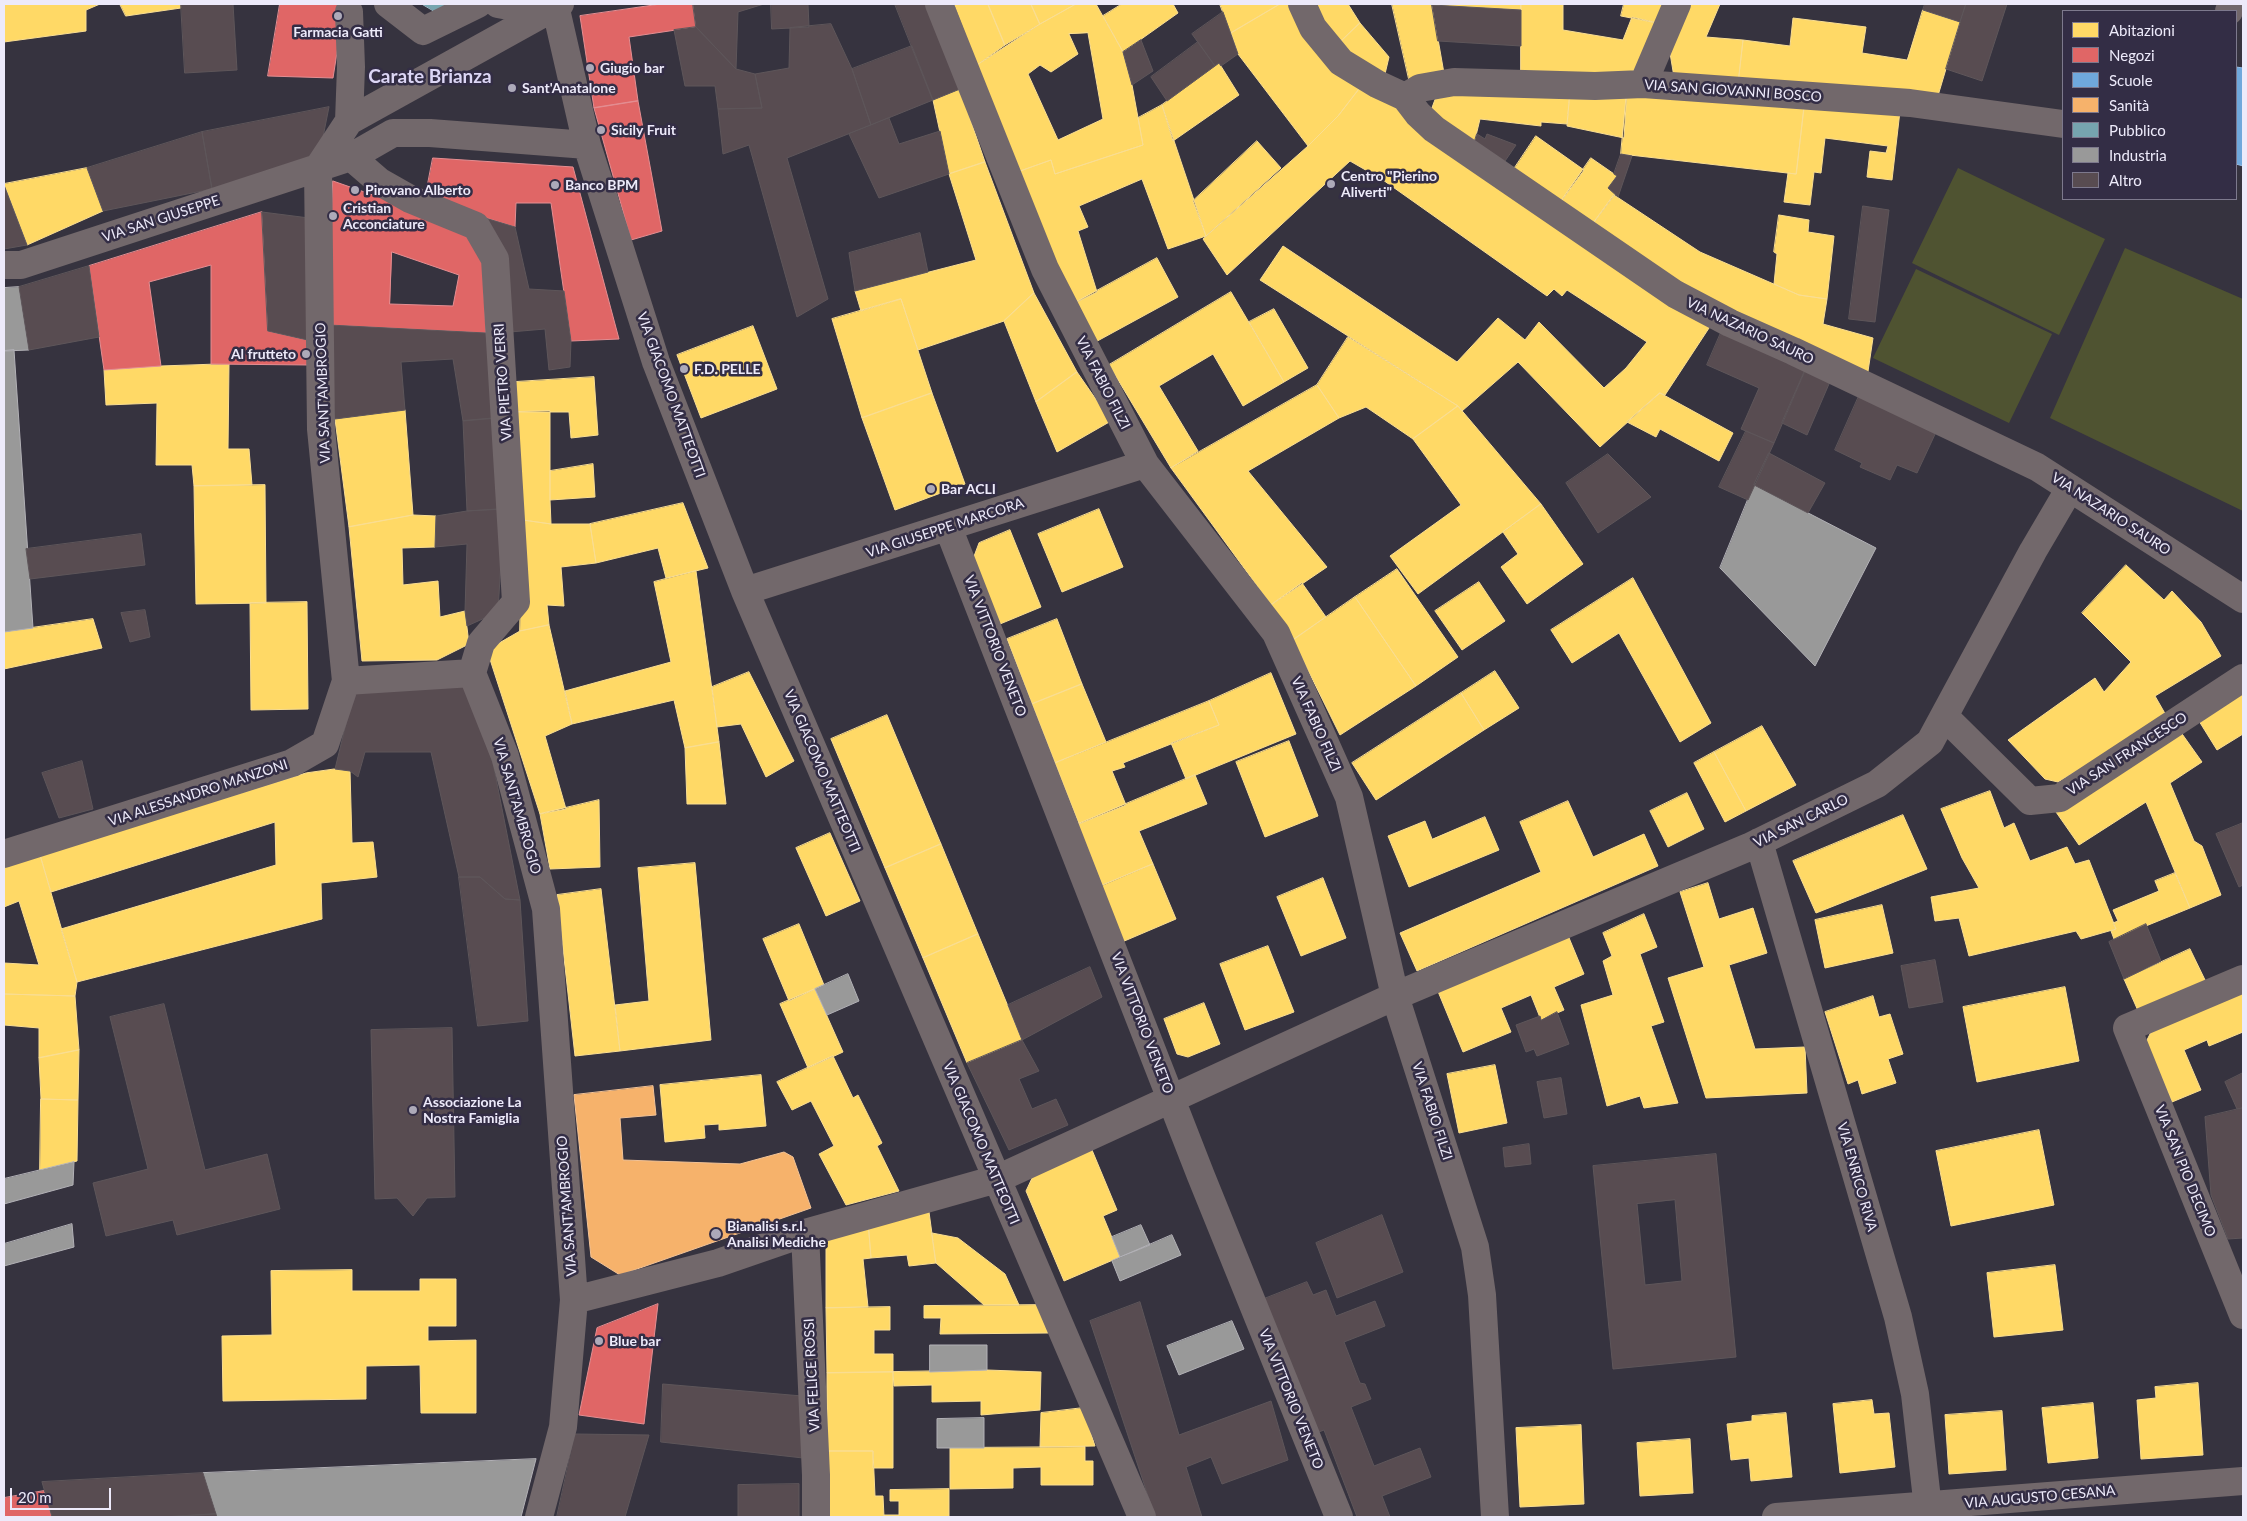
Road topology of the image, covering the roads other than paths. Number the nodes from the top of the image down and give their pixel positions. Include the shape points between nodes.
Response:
1 (388, 4) edge
2 (478, 4) edge
3 (498, 4) edge
4 (939, 4) edge
5 (1302, 4) edge
6 (1677, 4) edge
7 (557, 5) edge
8 (349, 12) dead end
9 (1643, 84) junction
10 (1405, 97) junction
11 (350, 121) junction
12 (2062, 124) edge
13 (587, 145) junction
14 (351, 157) junction
15 (318, 168) junction
16 (4, 265) edge
17 (1145, 464) junction
18 (2070, 488) junction
19 (948, 527) junction
20 (745, 591) junction
21 (2243, 599) edge
22 (472, 673) junction
23 (2243, 678) edge
24 (346, 681) junction
25 (1945, 717) junction
26 (1759, 842) junction
27 (4, 854) edge
28 (2243, 979) edge
29 (1395, 996) junction
30 (1172, 1099) junction
31 (996, 1179) junction
32 (805, 1233) junction
33 (574, 1300) junction
34 (2243, 1315) edge
35 (2243, 1481) edge
36 (1928, 1512) edge
37 (539, 1517) edge
38 (816, 1517) edge
39 (1142, 1517) edge
40 (1339, 1517) edge
41 (1496, 1517) edge
42 (1776, 1517) edge

1 - 2 street via 422,31
3 - 7 street via 514,7
4 - 17 street, VIA FABIO FILZI via 1045,269
5 - 10 street, VIA NAZARIO SAURO via 1313,28 1341,62
6 - 9 street
7 - 11 street
7 - 13 street, VIA GIACOMO MATTEOTTI
8 - 11 street
9 - 10 street, VIA SAN GIOVANNI BOSCO via 1586,86 1454,82 1420,88
9 - 12 street, VIA SAN GIOVANNI BOSCO via 1910,103
10 - 18 street, VIA NAZARIO SAURO via 1434,129 1675,294 1730,323 2038,467
11 - 15 street
13 - 14 street, VIA SAN GIUSEPPE via 393,133
13 - 20 street, VIA GIACOMO MATTEOTTI via 656,362
14 - 15 street, VIA SAN GIUSEPPE
14 - 22 street, VIA PIETRO VERRI via 380,182 402,195 476,226 495,259 516,602 481,643
15 - 16 street, VIA SAN GIUSEPPE via 21,265
15 - 24 street, VIA SANT'AMBROGIO via 321,429
17 - 19 street, VIA GIUSEPPE MARCORA
17 - 29 street, VIA FABIO FILZI via 1276,633 1349,797
18 - 21 street, VIA NAZARIO SAURO
18 - 25 street, VIA SAN CARLO
19 - 20 street, VIA GIUSEPPE MARCORA
19 - 30 street, VIA VITTORIO VENETO
20 - 31 street, VIA GIACOMO MATTEOTTI
22 - 24 street
22 - 33 street, VIA SANT'AMBROGIO via 505,756 546,910
23 - 25 street, VIA SAN FRANCESCO via 2060,798 2030,801
24 - 27 street, VIA ALESSANDRO MANZONI via 325,744 292,762
25 - 26 street, VIA SAN CARLO via 1930,742 1877,784
26 - 29 street, VIA SAN CARLO
26 - 36 street, VIA ENRICO RIVA via 1898,1317 1915,1394
28 - 34 street, VIA SAN PIO DECIMO via 2127,1028
29 - 30 street, VIA SAN CARLO
29 - 41 street, VIA FABIO FILZI via 1475,1247 1482,1295
30 - 31 street, VIA SAN CARLO
30 - 40 street, VIA VITTORIO VENETO
31 - 32 street, VIA SAN CARLO
31 - 39 street, VIA GIACOMO MATTEOTTI
32 - 33 street, VIA SAN CARLO via 718,1262
32 - 38 street, VIA FELICE ROSSI
33 - 37 street, VIA SANT'AMBROGIO via 562,1427
35 - 36 street, VIA AUGUSTO CESANA
36 - 42 street, VIA AUGUSTO CESANA

